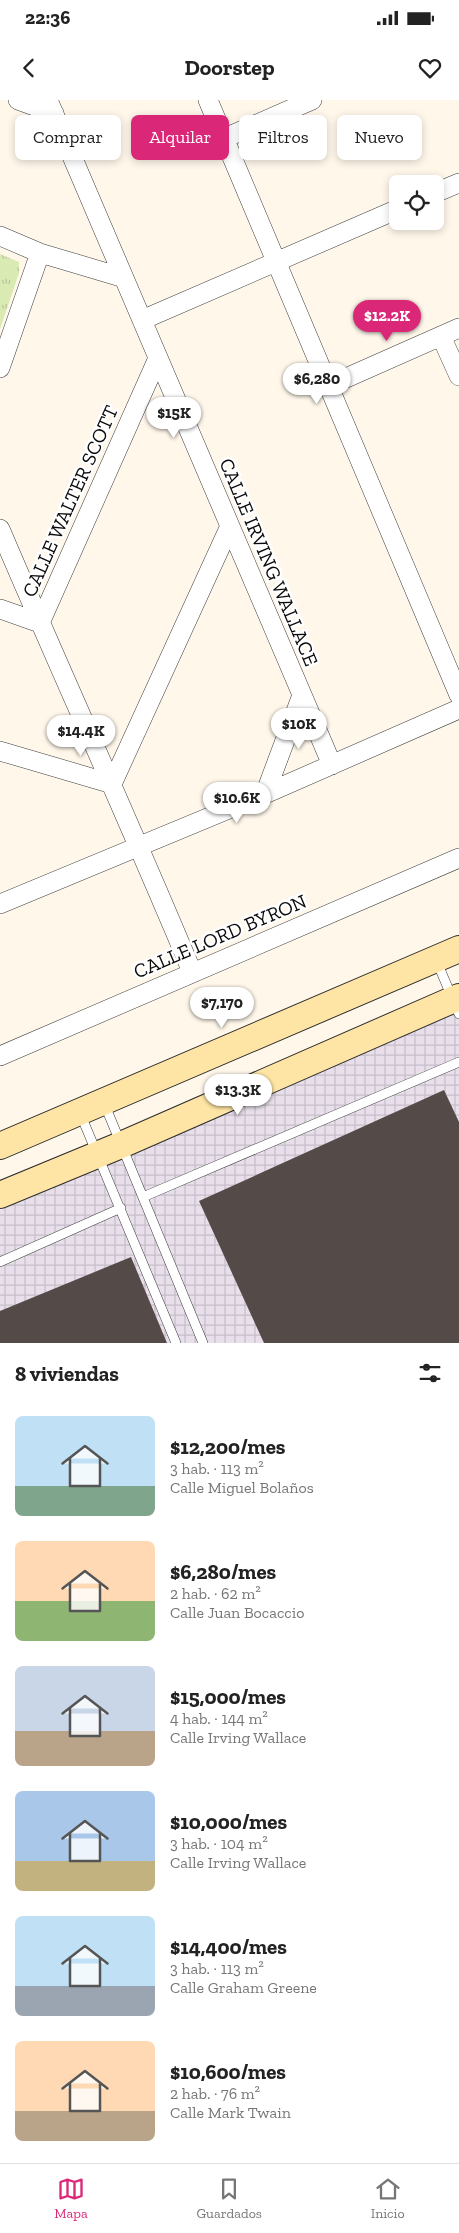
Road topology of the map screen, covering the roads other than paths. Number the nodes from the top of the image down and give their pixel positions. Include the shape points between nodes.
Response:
1 (18, 100) edge
2 (208, 100) edge
3 (312, 100) edge
4 (51, 107) edge
5 (214, 115) edge
6 (229, 136) edge
7 (229, 150) edge
8 (459, 183) edge
9 (444, 189) edge
10 (389, 213) edge
11 (0, 236) edge
12 (40, 252) junction
13 (274, 262) junction
14 (124, 278) junction
15 (142, 320) junction
16 (459, 328) edge
17 (441, 336) junction
18 (158, 358) junction
19 (0, 368) edge
20 (459, 376) edge
21 (328, 386) junction
22 (230, 526) junction
23 (0, 529) edge
24 (0, 609) edge
25 (40, 623) junction
26 (302, 695) junction
27 (459, 695) edge
28 (459, 709) edge
29 (0, 750) edge
30 (332, 765) junction
31 (112, 784) junction
32 (265, 794) junction
33 (140, 846) junction
34 (459, 858) edge
35 (2, 901) edge
36 (448, 954) edge
37 (192, 972) junction
38 (457, 1004) edge
39 (0, 1056) edge
40 (459, 1062) edge
41 (104, 1102) junction
42 (80, 1113) junction
43 (0, 1146) edge
44 (109, 1150) junction
45 (0, 1195) edge
46 (143, 1197) junction
47 (121, 1208) junction
48 (0, 1262) edge
49 (176, 1343) edge
50 (203, 1343) edge

1 - 4 street
2 - 5 street
3 - 6 street
4 - 14 street, CALLE IRVING WALLACE
7 - 13 street
8 - 9 street
10 - 13 street
11 - 12 street
12 - 14 street
12 - 19 street
13 - 15 street
13 - 21 street
14 - 15 street, CALLE IRVING WALLACE
15 - 18 street, CALLE IRVING WALLACE
16 - 17 street
17 - 20 street
17 - 21 street
18 - 22 street, CALLE IRVING WALLACE
18 - 25 street, CALLE WALTER SCOTT
21 - 27 street
22 - 26 street, CALLE IRVING WALLACE
22 - 31 street
23 - 25 street
24 - 25 street, CALLE WALTER SCOTT
25 - 31 street
26 - 30 street, CALLE IRVING WALLACE
26 - 32 street
28 - 30 street
29 - 31 street
30 - 32 street
31 - 33 street
32 - 33 street
33 - 35 street
33 - 37 street
34 - 37 street, CALLE LORD BYRON
36 - 38 lane
36 - 41 street
37 - 39 street, CALLE LORD BYRON
38 - 44 street
40 - 46 lane
41 - 42 street
41 - 44 lane
42 - 43 street
42 - 44 lane
44 - 45 street
44 - 46 lane
44 - 47 lane
46 - 50 lane
47 - 48 lane
47 - 49 lane

